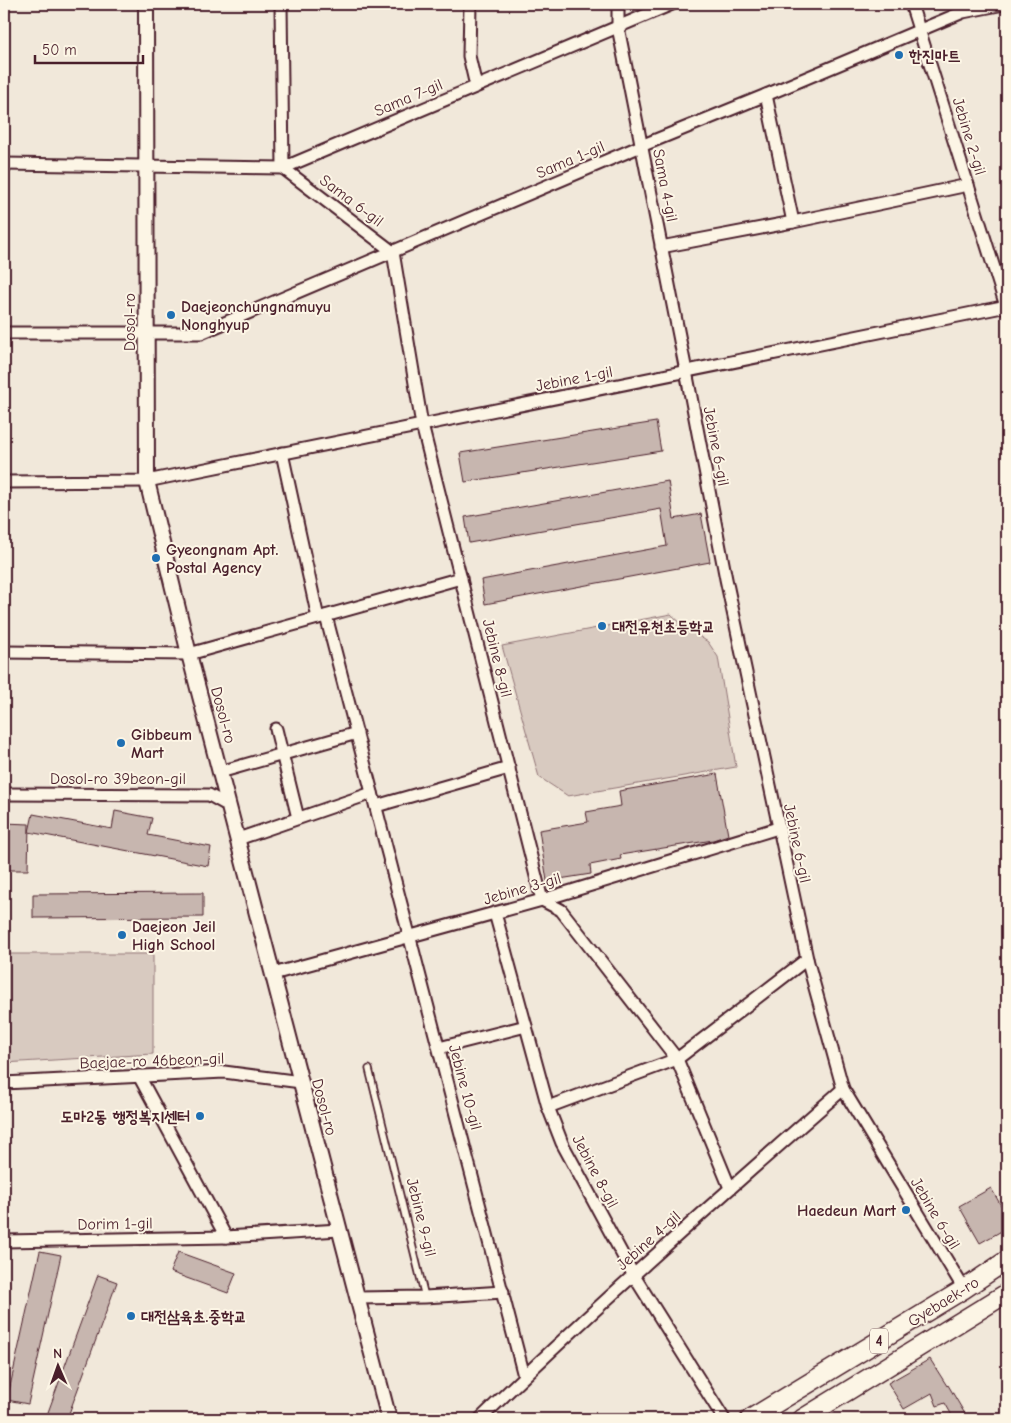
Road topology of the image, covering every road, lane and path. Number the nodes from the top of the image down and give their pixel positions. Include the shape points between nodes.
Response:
1 (146, 4) edge
2 (281, 4) edge
3 (470, 4) edge
4 (618, 4) edge
5 (672, 4) edge
6 (911, 4) edge
7 (1004, 4) edge
8 (618, 27) junction
9 (919, 30) junction
10 (476, 86) junction
11 (766, 95) junction
12 (641, 146) junction
13 (4, 164) edge
14 (146, 166) junction
15 (283, 168) junction
16 (968, 185) junction
17 (793, 222) junction
18 (661, 247) junction
19 (394, 252) junction
20 (1007, 306) edge
21 (4, 333) edge
22 (147, 333) junction
23 (686, 371) junction
24 (422, 425) junction
25 (282, 453) junction
26 (147, 481) junction
27 (4, 482) edge
28 (461, 578) junction
29 (322, 617) junction
30 (4, 652) edge
31 (190, 654) junction
32 (276, 729) dead end
33 (357, 734) junction
34 (282, 754) junction
35 (508, 768) junction
36 (220, 772) junction
37 (372, 793) junction
38 (4, 794) edge
39 (229, 806) junction
40 (376, 806) junction
41 (298, 818) junction
42 (778, 828) junction
43 (238, 838) junction
44 (542, 900) junction
45 (495, 913) junction
46 (410, 936) junction
47 (806, 959) junction
48 (273, 974) junction
49 (526, 1026) junction
50 (439, 1048) junction
51 (677, 1059) junction
52 (369, 1069) dead end
53 (139, 1076) junction
54 (301, 1082) junction
55 (4, 1084) edge
56 (843, 1090) junction
57 (548, 1107) junction
58 (730, 1188) junction
59 (339, 1230) junction
60 (226, 1237) junction
61 (4, 1241) edge
62 (1007, 1260) edge
63 (634, 1276) junction
64 (964, 1289) junction
65 (503, 1292) junction
66 (1007, 1293) edge
67 (425, 1296) junction
68 (357, 1298) junction
69 (524, 1376) junction
70 (389, 1419) edge
71 (480, 1419) edge
72 (724, 1419) edge
73 (750, 1419) edge
74 (802, 1419) edge

1 - 14 street, Dosol-ro
2 - 15 street
3 - 10 street via 470,56
4 - 8 street, Sama 4-gil
5 - 8 street, Sama 7-gil
6 - 9 street, Jebine 2-gil
7 - 9 street, Sama 1-gil via 963,12
8 - 10 street, Sama 7-gil
8 - 12 street, Sama 4-gil
9 - 11 street, Sama 1-gil
9 - 16 street, Jebine 2-gil
10 - 15 street, Sama 7-gil
11 - 12 street, Sama 1-gil
11 - 17 street
12 - 18 street, Sama 4-gil
12 - 19 street, Sama 1-gil
13 - 14 street, Sama 7-gil
14 - 15 street, Sama 7-gil
14 - 22 street, Dosol-ro
15 - 19 street, Sama 6-gil
16 - 17 street
16 - 20 street, Jebine 2-gil
17 - 18 street
18 - 23 street, Sama 4-gil
19 - 22 street, Sama 1-gil via 201,333
19 - 24 street
20 - 23 street, Jebine 1-gil
21 - 22 street, Sama 1-gil
22 - 26 street, Dosol-ro
23 - 24 street, Jebine 1-gil
23 - 42 street, Jebine 6-gil
24 - 25 street, Jebine 1-gil
24 - 28 street, Jebine 8-gil
25 - 26 street, Jebine 1-gil
25 - 29 street, Jebine 10-gil
26 - 27 street, Jebine 1-gil
26 - 31 street, Dosol-ro
28 - 29 street
28 - 35 street, Jebine 8-gil
29 - 31 street
29 - 33 street, Jebine 10-gil
30 - 31 street
31 - 36 street, Dosol-ro
32 - 34 street
33 - 34 street
33 - 37 street, Jebine 10-gil
34 - 36 street
34 - 41 street
35 - 40 street
35 - 44 street, Jebine 8-gil
36 - 39 street, Dosol-ro
37 - 40 street, Jebine 10-gil
37 - 41 street
38 - 39 street, Dosol-ro 39beon-gil via 209,795
39 - 43 street, Dosol-ro
40 - 46 street, Jebine 10-gil
41 - 43 street
42 - 44 street, Jebine 3-gil
42 - 47 street, Jebine 6-gil
43 - 48 street, Dosol-ro
44 - 45 street, Jebine 3-gil
44 - 51 street via 561,910
45 - 46 street, Jebine 3-gil
45 - 49 street, Jebine 8-gil
46 - 48 street, Jebine 3-gil
46 - 50 street, Jebine 10-gil
47 - 51 street
47 - 56 street, Jebine 6-gil
48 - 54 street, Dosol-ro
49 - 50 street
49 - 57 street, Jebine 8-gil
50 - 65 street, Jebine 10-gil
51 - 57 street
51 - 58 street
52 - 67 lane, Jebine 9-gil
53 - 54 street, Baejae-ro 46beon-gil via 224,1072
53 - 55 street, Baejae-ro 46beon-gil
53 - 60 street
54 - 59 street, Dosol-ro
56 - 58 street, Jebine 4-gil
56 - 64 street, Jebine 6-gil
57 - 63 street, Jebine 8-gil via 562,1143
58 - 63 street, Jebine 4-gil
59 - 60 street, Dorim 1-gil
59 - 68 street, Dosol-ro
60 - 61 street, Dorim 1-gil
62 - 64 main road, Gyebaek-ro / 4
63 - 69 street, Jebine 4-gil
63 - 72 street, Jebine 8-gil
64 - 73 main road, Gyebaek-ro / 4
65 - 67 street
65 - 69 street, Jebine 10-gil
66 - 74 main road, Gyebaek-ro / 4
67 - 68 street
68 - 70 street, Dosol-ro
69 - 71 street, Jebine 4-gil

